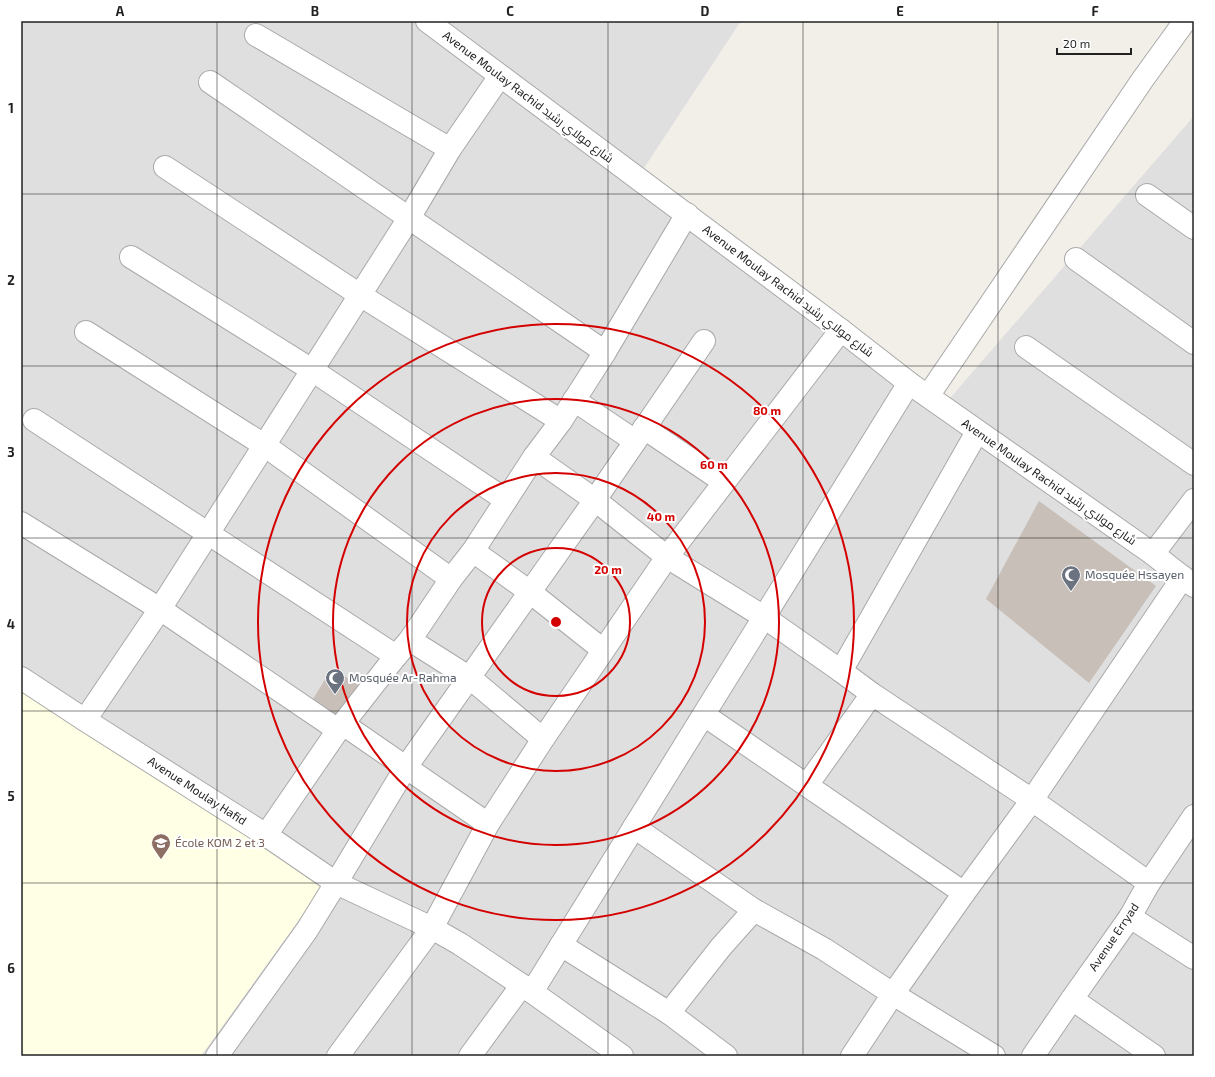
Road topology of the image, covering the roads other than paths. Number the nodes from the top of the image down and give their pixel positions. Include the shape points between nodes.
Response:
1 (427, 21) edge
2 (1185, 21) edge
3 (256, 35) dead end
4 (500, 76) junction
5 (210, 82) dead end
6 (450, 149) junction
7 (165, 167) dead end
8 (1147, 195) dead end
9 (687, 214) junction
10 (409, 218) junction
11 (1194, 228) edge
12 (131, 257) dead end
13 (1076, 259) dead end
14 (360, 295) junction
15 (841, 330) junction
16 (86, 332) dead end
17 (704, 340) dead end
18 (1194, 343) edge
19 (1026, 347) dead end
20 (605, 352) junction
21 (312, 370) junction
22 (909, 383) junction
23 (928, 396) junction
24 (574, 400) junction
25 (34, 420) dead end
26 (561, 421) junction
27 (977, 432) junction
28 (640, 435) junction
29 (264, 446) junction
30 (534, 457) junction
31 (1194, 464) edge
32 (724, 482) junction
33 (506, 500) junction
34 (595, 500) junction
35 (1194, 500) edge
36 (21, 523) edge
37 (208, 533) junction
38 (473, 551) junction
39 (1153, 554) junction
40 (667, 557) junction
41 (451, 579) junction
42 (1188, 581) edge
43 (530, 592) junction
44 (160, 609) junction
45 (764, 617) junction
46 (410, 640) junction
47 (603, 650) junction
48 (396, 656) junction
49 (841, 671) junction
50 (21, 678) edge
51 (470, 678) junction
52 (872, 694) junction
53 (704, 715) junction
54 (85, 720) junction
55 (341, 727) junction
56 (543, 739) junction
57 (406, 767) junction
58 (807, 785) junction
59 (1032, 800) junction
60 (1192, 823) edge
61 (488, 824) junction
62 (634, 827) junction
63 (266, 836) junction
64 (336, 883) junction
65 (1149, 883) junction
66 (964, 893) junction
67 (754, 910) junction
68 (1130, 917) junction
69 (432, 928) junction
70 (561, 945) junction
71 (1194, 958) edge
72 (527, 988) junction
73 (893, 994) junction
74 (1072, 999) junction
75 (669, 1013) junction
76 (614, 1054) edge
77 (217, 1056) edge
78 (338, 1056) edge
79 (470, 1056) edge
80 (726, 1056) edge
81 (852, 1056) edge
82 (994, 1056) edge
83 (1033, 1056) edge
84 (1154, 1056) edge

1 - 4 street, Avenue Moulay Rachid شارع مولاي رشيد
2 - 23 street
3 - 6 street
4 - 6 street
4 - 9 street, Avenue Moulay Rachid شارع مولاي رشيد
5 - 10 street
6 - 10 street
7 - 14 street
8 - 11 street
9 - 15 street, Avenue Moulay Rachid شارع مولاي رشيد
9 - 20 street
10 - 14 street
10 - 20 street
12 - 21 street
13 - 18 street
14 - 21 street
14 - 26 street
15 - 22 street, Avenue Moulay Rachid شارع مولاي رشيد
15 - 32 street
16 - 29 street
17 - 28 street
19 - 31 street
20 - 24 street
21 - 29 street
21 - 33 street
22 - 23 street, Avenue Moulay Rachid شارع مولاي رشيد
22 - 45 street
23 - 27 street, Avenue Moulay Rachid شارع مولاي رشيد
24 - 26 street
24 - 28 street
25 - 37 street
26 - 30 street
27 - 39 street, Avenue Moulay Rachid شارع مولاي رشيد
27 - 49 street
28 - 32 street
28 - 34 street
29 - 37 street
29 - 41 street
30 - 33 street
30 - 34 street
32 - 40 street
33 - 38 street
34 - 40 street
34 - 43 street
35 - 39 street
36 - 44 street
37 - 44 street
37 - 48 street
38 - 41 street
38 - 43 street
39 - 42 street, Avenue Moulay Rachid شارع مولاي رشيد
40 - 45 street
40 - 47 street
41 - 46 street
42 - 59 street
43 - 47 street
43 - 51 street
44 - 54 street
44 - 55 street
45 - 49 street
45 - 53 street
46 - 48 street
46 - 51 street
47 - 56 street
48 - 55 street
49 - 52 street
50 - 54 street, Avenue Moulay Hafid
51 - 56 street
51 - 57 street
52 - 58 street
52 - 59 street
53 - 58 street
53 - 62 street
54 - 63 street, Avenue Moulay Hafid
55 - 57 street
55 - 63 street
56 - 61 street
57 - 61 street
57 - 64 street
58 - 66 street
59 - 65 street
59 - 66 street
60 - 65 street, Avenue Erryad
61 - 69 street
62 - 67 street
62 - 70 street
63 - 64 street, Avenue Moulay Hafid
64 - 69 street, Avenue Moulay Hafid
64 - 77 street via 307,930
65 - 68 street, Avenue Erryad
66 - 73 street
67 - 73 street via 824,949
67 - 75 street
68 - 71 street
68 - 74 street, Avenue Erryad
69 - 72 street, Avenue Moulay Hafid
69 - 78 street
70 - 72 street
70 - 75 street
72 - 76 street, Avenue Moulay Hafid
72 - 79 street
73 - 81 street
73 - 82 street
74 - 83 street, Avenue Erryad
74 - 84 street
75 - 80 street

